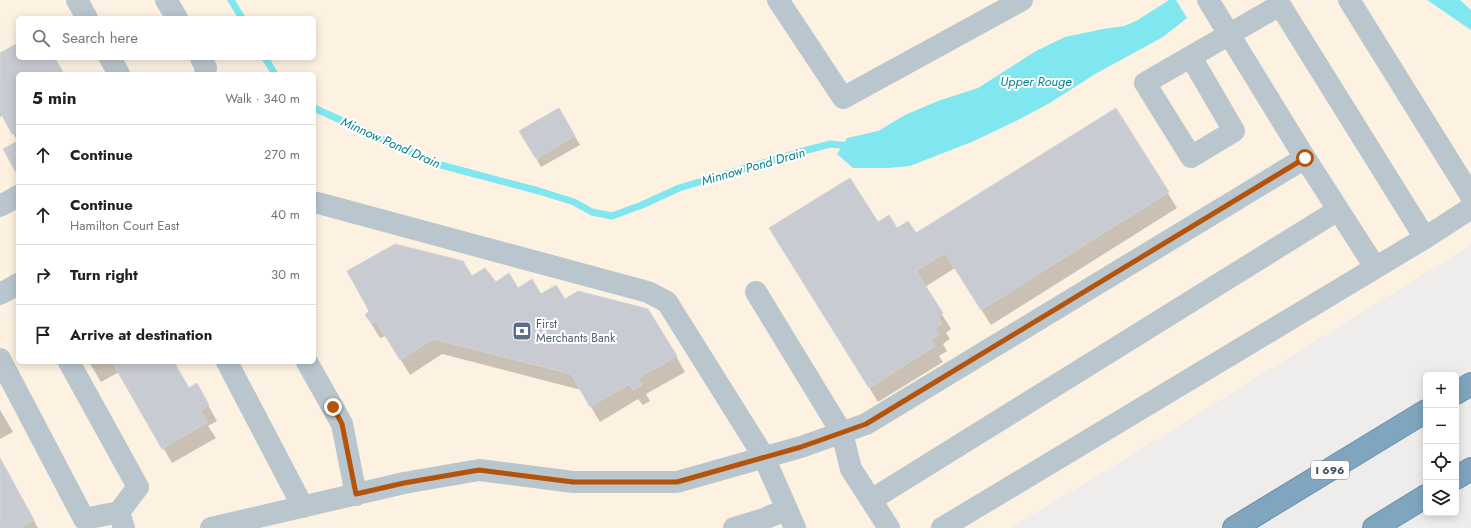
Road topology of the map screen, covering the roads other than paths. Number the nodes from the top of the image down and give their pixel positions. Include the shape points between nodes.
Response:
1 (77, 0) edge
2 (166, 0) edge
3 (778, 0) edge
4 (1022, 0) edge
5 (1208, 0) edge
6 (1349, 0) edge
7 (1284, 2) edge
8 (86, 16) edge
9 (176, 16) edge
10 (1229, 35) junction
11 (1191, 57) dead end
12 (111, 60) edge
13 (201, 60) edge
14 (118, 72) edge
15 (205, 72) edge
16 (1305, 158) junction
17 (1471, 196) edge
18 (16, 197) edge
19 (316, 203) edge
20 (0, 206) edge
21 (1471, 208) edge
22 (1338, 210) junction
23 (1424, 238) junction
24 (1375, 267) junction
25 (16, 285) edge
26 (756, 292) dead end
27 (0, 294) edge
28 (0, 358) edge
29 (70, 364) edge
30 (228, 364) edge
31 (308, 364) edge
32 (1471, 384) edge
33 (1459, 391) edge
34 (1423, 413) edge
35 (842, 433) junction
36 (764, 457) junction
37 (1471, 469) edge
38 (1459, 476) edge
39 (356, 494) junction
40 (1423, 498) edge
41 (871, 500) junction
42 (303, 507) junction
43 (791, 519) edge
44 (121, 520) edge
45 (211, 528) edge
46 (734, 528) edge
47 (889, 528) edge
48 (942, 528) edge
49 (1234, 528) edge
50 (1374, 528) edge

1 - 8 street
2 - 9 street
3 - 4 street via 843,98
5 - 10 street
6 - 17 street
7 - 10 street
7 - 23 street
10 - 11 street
10 - 16 street
12 - 14 street
13 - 15 street
16 - 22 street
16 - 35 street via 866,424
18 - 20 street
19 - 36 street via 648,292 667,302
21 - 23 street
22 - 24 street
22 - 41 street
23 - 24 street
24 - 48 street
25 - 27 street
26 - 35 street
28 - 44 street via 84,519
29 - 44 street via 138,487
30 - 42 street
31 - 39 street via 342,424
32 - 33 highway
34 - 49 highway, I 696
35 - 36 street
35 - 41 street via 851,469
36 - 39 street via 677,482 573,482 479,470
36 - 43 street
37 - 38 highway
39 - 42 street
40 - 50 highway
41 - 47 street
42 - 45 street
43 - 46 street via 764,519

